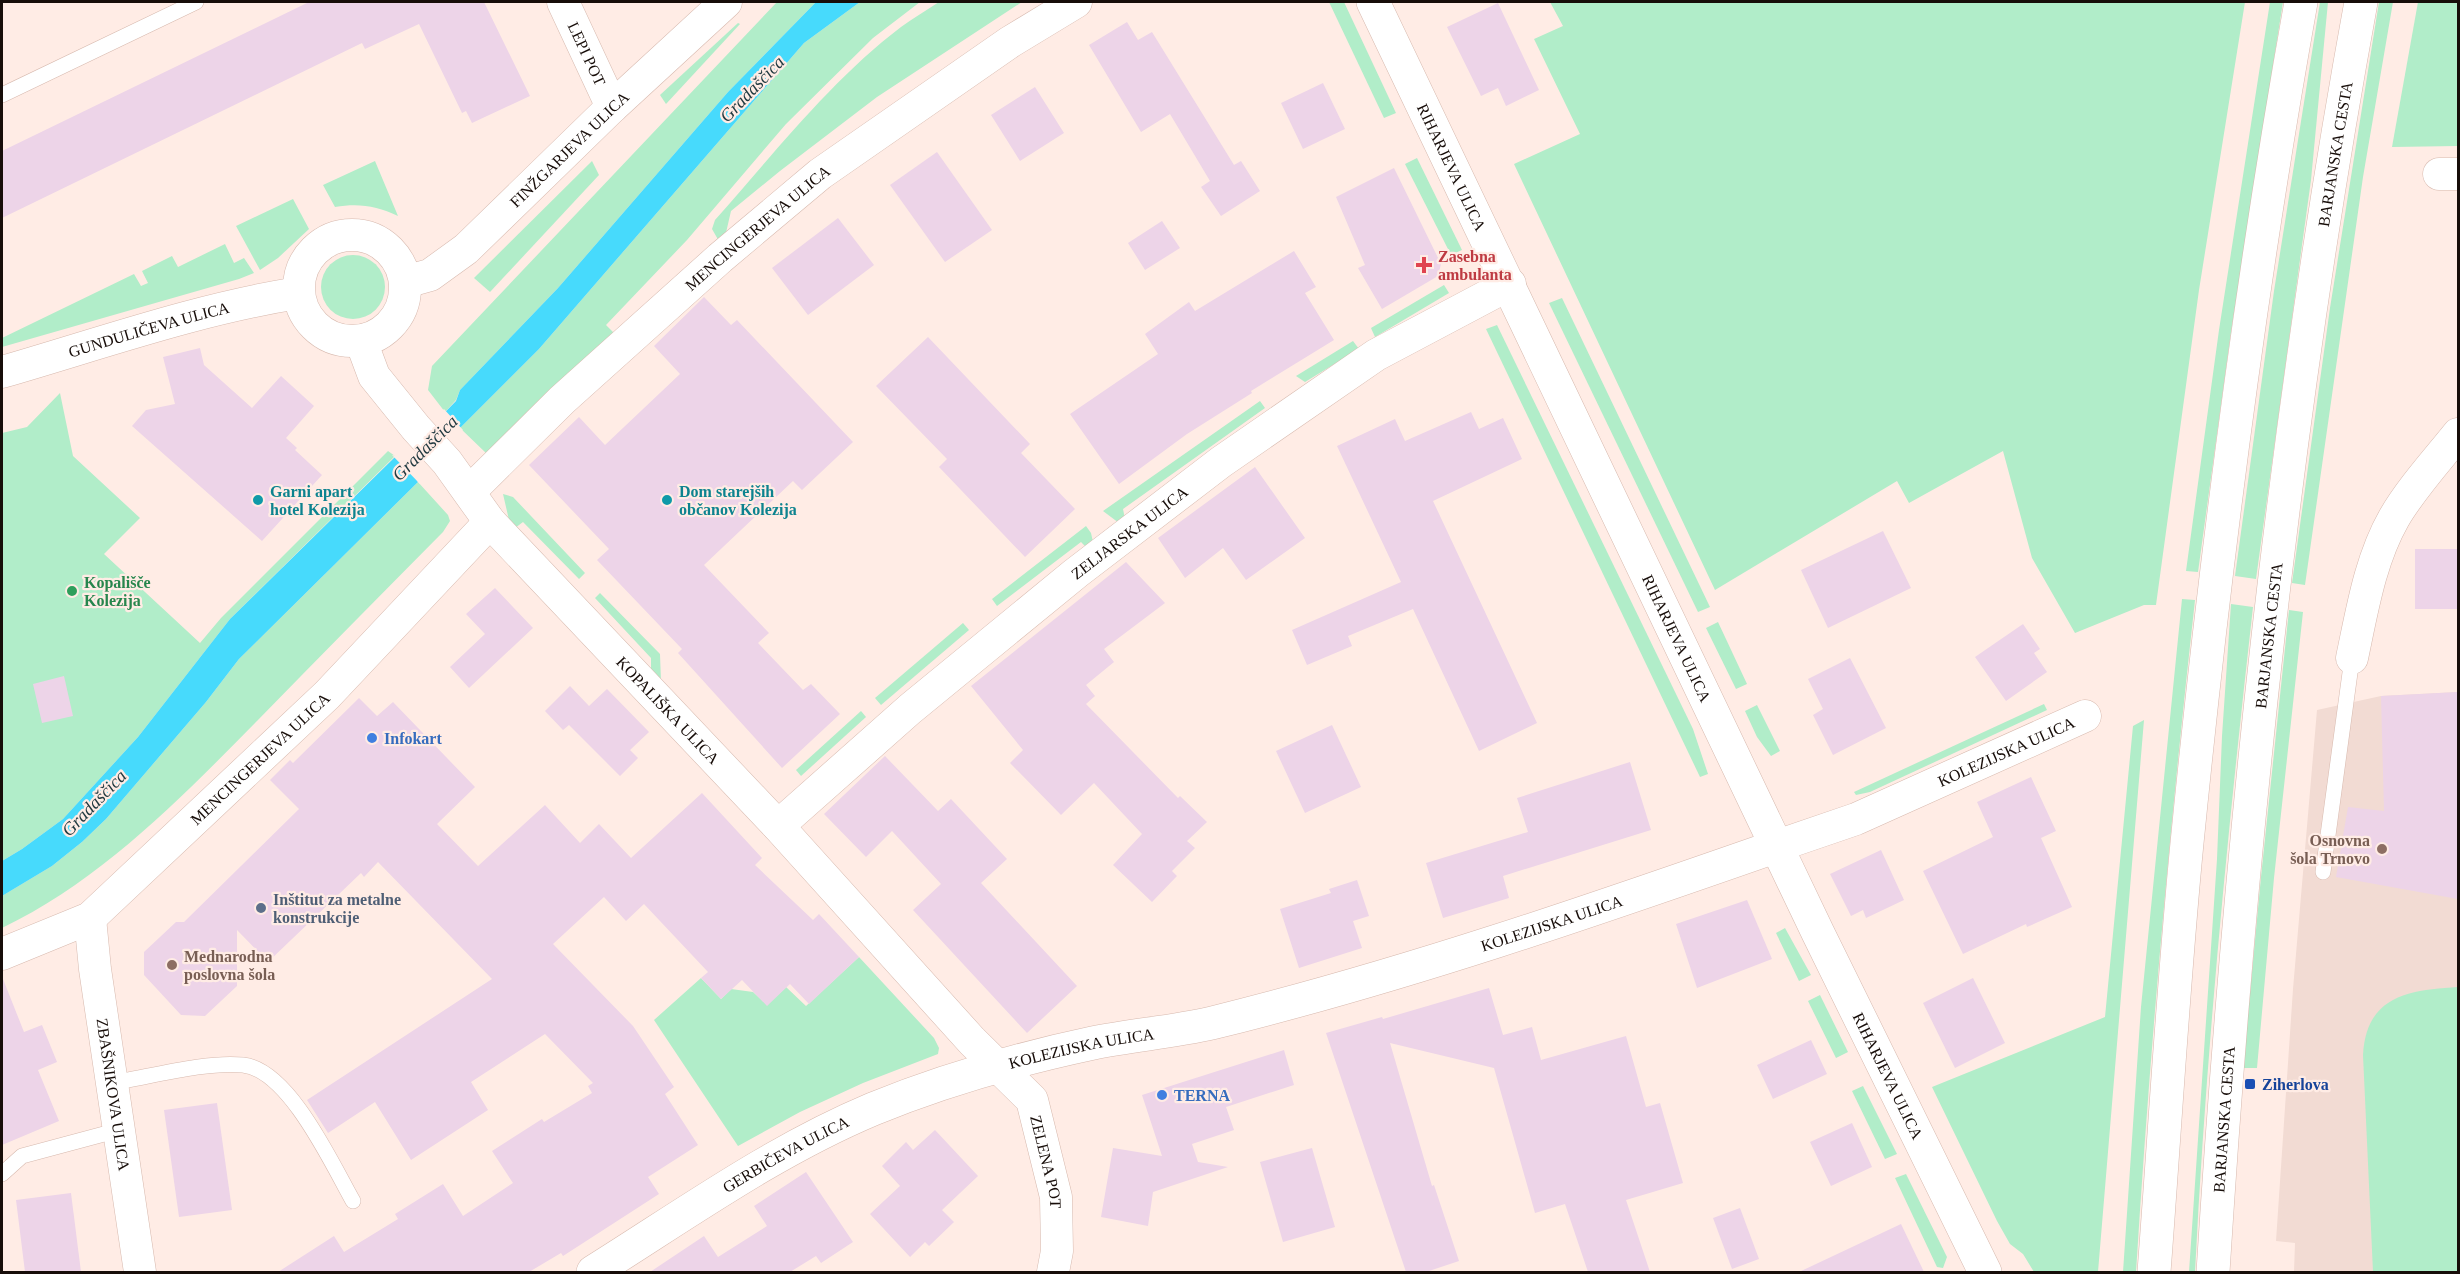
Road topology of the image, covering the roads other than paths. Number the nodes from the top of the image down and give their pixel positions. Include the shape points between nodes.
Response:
1 (196, 2) edge
2 (563, 2) edge
3 (726, 2) edge
4 (1076, 2) edge
5 (1373, 2) edge
6 (2301, 2) edge
7 (2361, 2) edge
8 (2, 95) edge
9 (612, 107) junction
10 (405, 282) junction
11 (1510, 284) junction
12 (298, 293) junction
13 (361, 341) junction
14 (2, 372) edge
15 (2458, 434) edge
16 (470, 491) junction
17 (490, 522) junction
18 (2352, 658) joint
19 (2085, 716) dead end
20 (778, 826) junction
21 (1777, 846) junction
22 (2323, 872) dead end
23 (90, 918) junction
24 (2, 954) edge
25 (996, 1066) junction
26 (111, 1083) junction
27 (118, 1130) junction
28 (2, 1174) edge
29 (353, 1201) dead end
30 (140, 1272) edge
31 (593, 1272) edge
32 (1053, 1272) edge
33 (1985, 1272) edge
34 (2154, 1272) edge
35 (2213, 1272) edge

1 - 8 lane
2 - 9 street, LEPI POT
3 - 9 street, FINŽGARJEVA ULICA
4 - 16 street, MENCINGERJEVA ULICA via 1010,42 820,174 720,258
5 - 11 street, RIHARJEVA ULICA
6 - 34 street via 2213,588 2179,933
7 - 35 street, BARJANSKA CESTA via 2331,179 2273,595 2227,1062
9 - 10 street, FINŽGARJEVA ULICA via 466,249 430,274
10 - 12 street via 392,252 363,236 346,235 330,239 305,261
10 - 13 street via 401,309 395,320 386,330
11 - 20 street, ZELJARSKA ULICA via 1376,355 1221,462 1076,573 910,709
11 - 21 street, RIHARJEVA ULICA
12 - 13 street via 302,308 319,331 332,338
12 - 14 street, GUNDULIČEVA ULICA via 195,316
13 - 16 street, KOPALIŠKA ULICA via 374,376
15 - 18 street via 2394,517 2378,554
16 - 17 street, KOPALIŠKA ULICA
17 - 20 street, KOPALIŠKA ULICA
17 - 23 street, MENCINGERJEVA ULICA via 327,695
18 - 22 lane
19 - 21 street, KOLEZIJSKA ULICA via 1856,819
20 - 25 street, KOPALIŠKA ULICA
21 - 25 street, KOLEZIJSKA ULICA via 1338,989 1208,1024
21 - 33 street, RIHARJEVA ULICA
23 - 24 street, MENCINGERJEVA ULICA
23 - 26 street, ZBAŠNIKOVA ULICA
25 - 31 street, GERBIČEVA ULICA via 903,1098 813,1137 727,1186
25 - 32 street, ZELENA POT via 1032,1100 1040,1124 1056,1197
26 - 27 street, ZBAŠNIKOVA ULICA
26 - 29 lane via 219,1064 246,1065 290,1095
27 - 28 lane via 22,1156
27 - 30 street, ZBAŠNIKOVA ULICA

